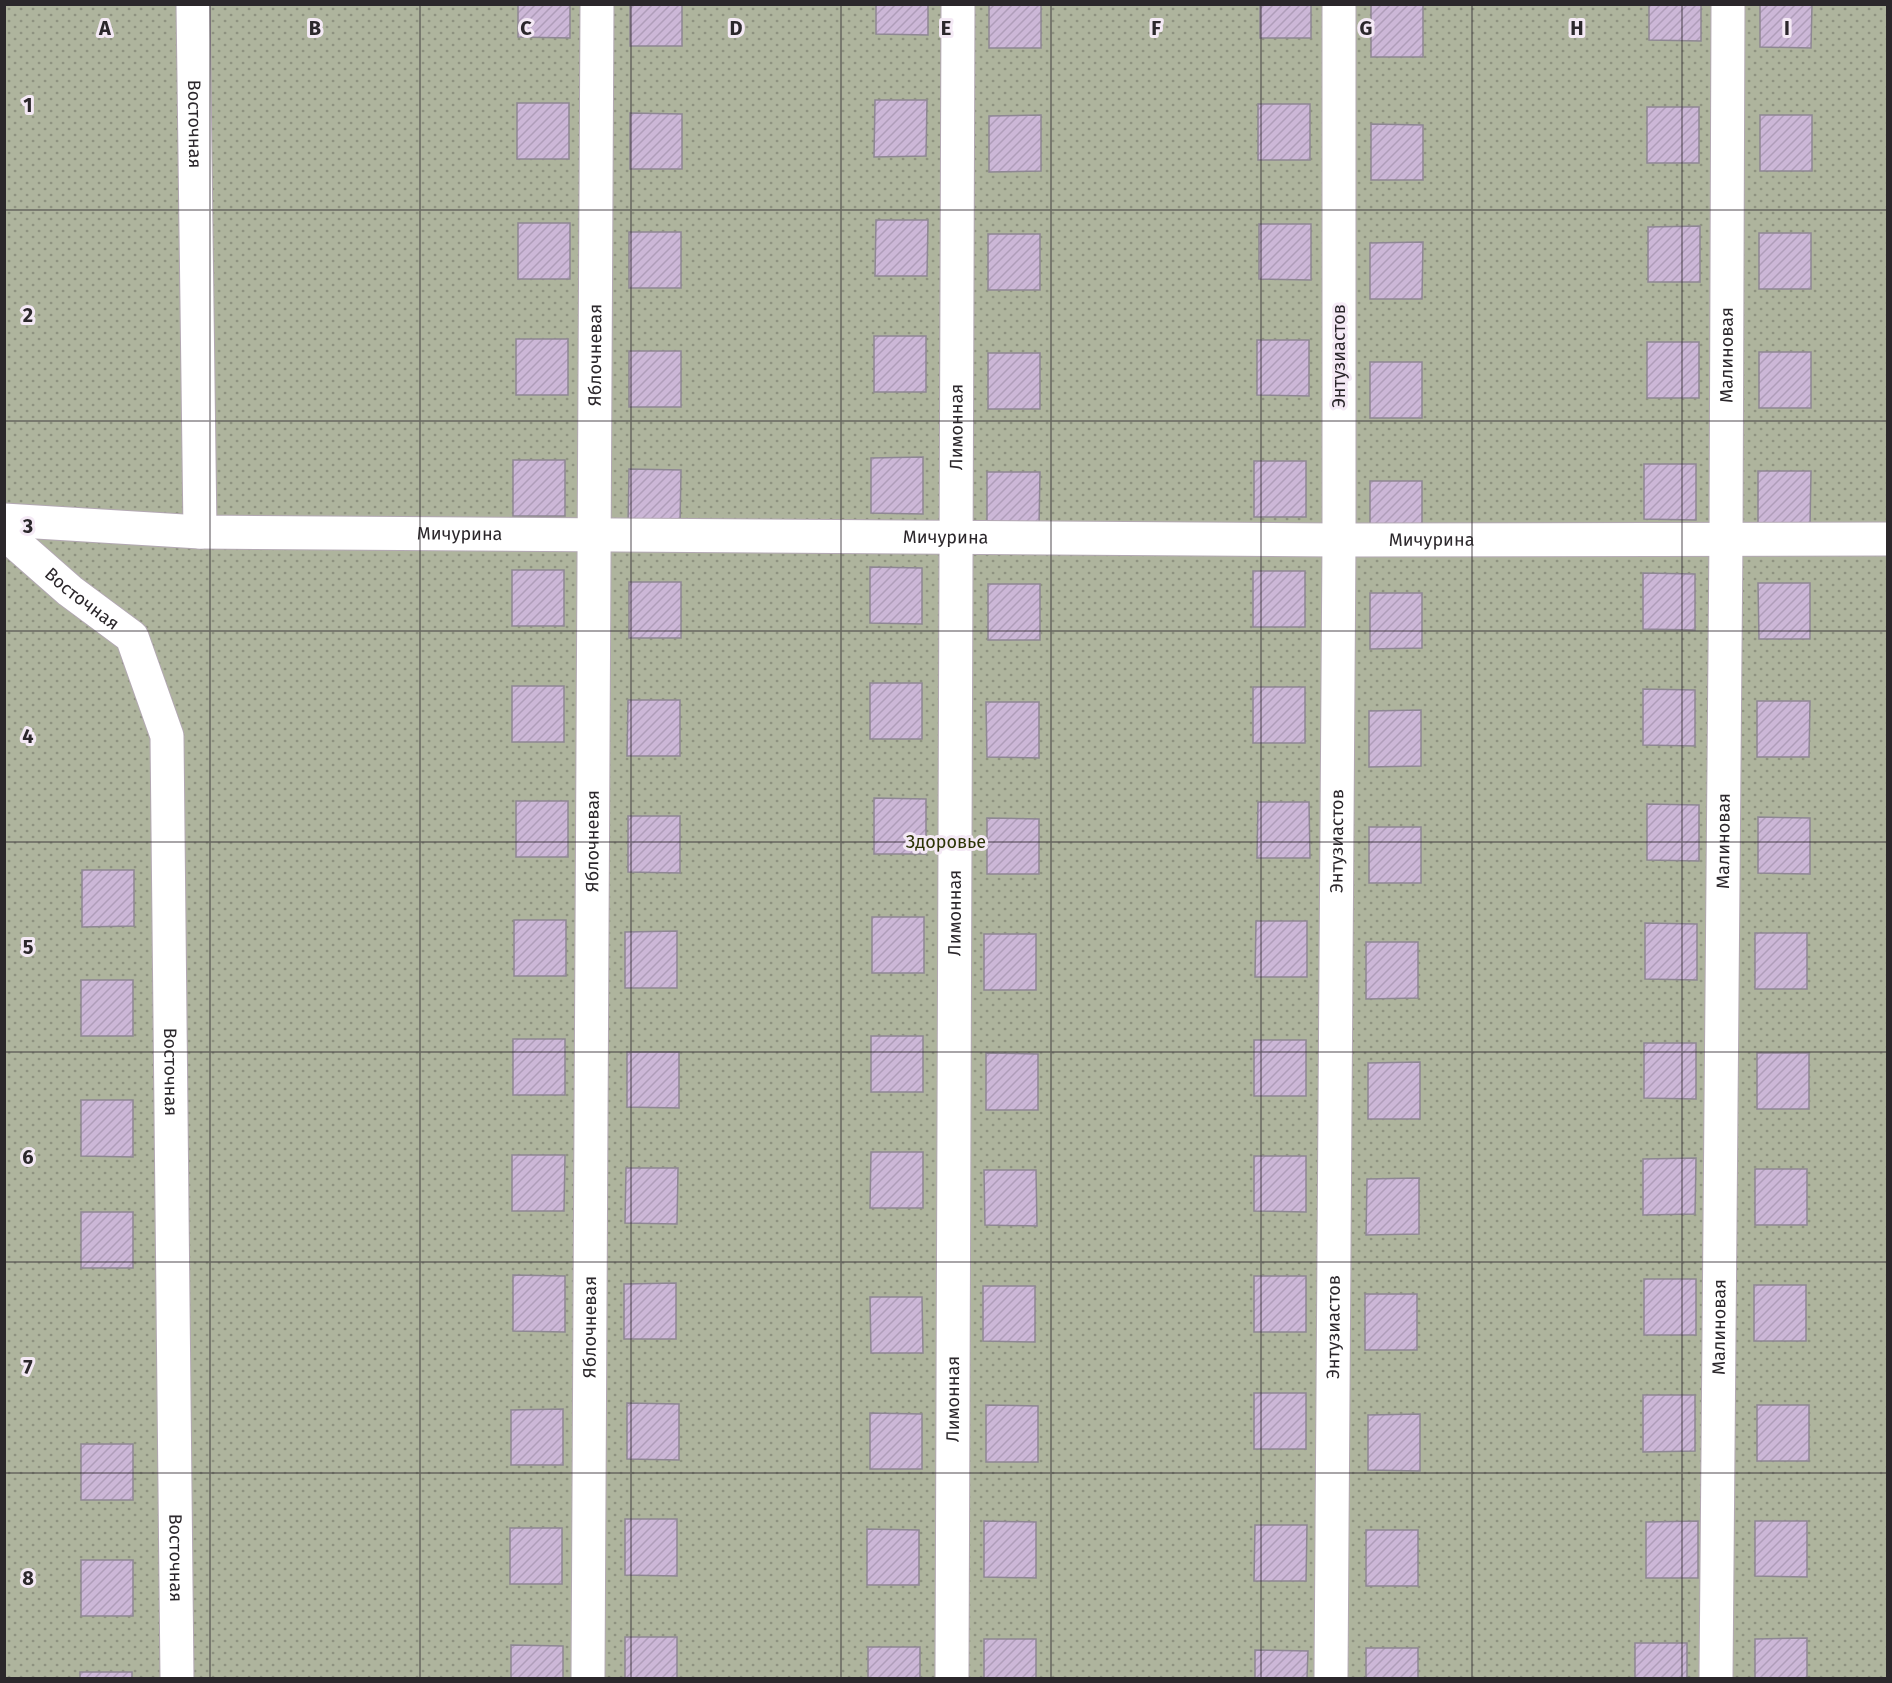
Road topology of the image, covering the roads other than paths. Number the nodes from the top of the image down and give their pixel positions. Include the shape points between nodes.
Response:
1 (193, 4) edge
2 (597, 4) edge
3 (958, 4) edge
4 (1339, 4) edge
5 (1728, 4) edge
6 (4, 520) edge
7 (200, 532) junction
8 (4, 533) edge
9 (596, 535) junction
10 (957, 536) junction
11 (1726, 538) junction
12 (1887, 539) edge
13 (1339, 540) junction
14 (177, 1678) edge
15 (588, 1678) edge
16 (952, 1678) edge
17 (1331, 1678) edge
18 (1716, 1678) edge

1 - 7 street, Восточная
2 - 9 street, Яблочневая
3 - 10 street, Лимонная
4 - 13 street, Энтузиастов
5 - 11 street, Малиновая
6 - 7 street, Мичурина
7 - 9 street, Мичурина
8 - 14 street, Восточная via 70,591 132,637 167,736
9 - 10 street, Мичурина
9 - 15 street, Яблочневая
10 - 13 street, Мичурина
10 - 16 street, Лимонная
11 - 12 street, Мичурина
11 - 13 street, Мичурина
11 - 18 street, Малиновая
13 - 17 street, Энтузиастов

